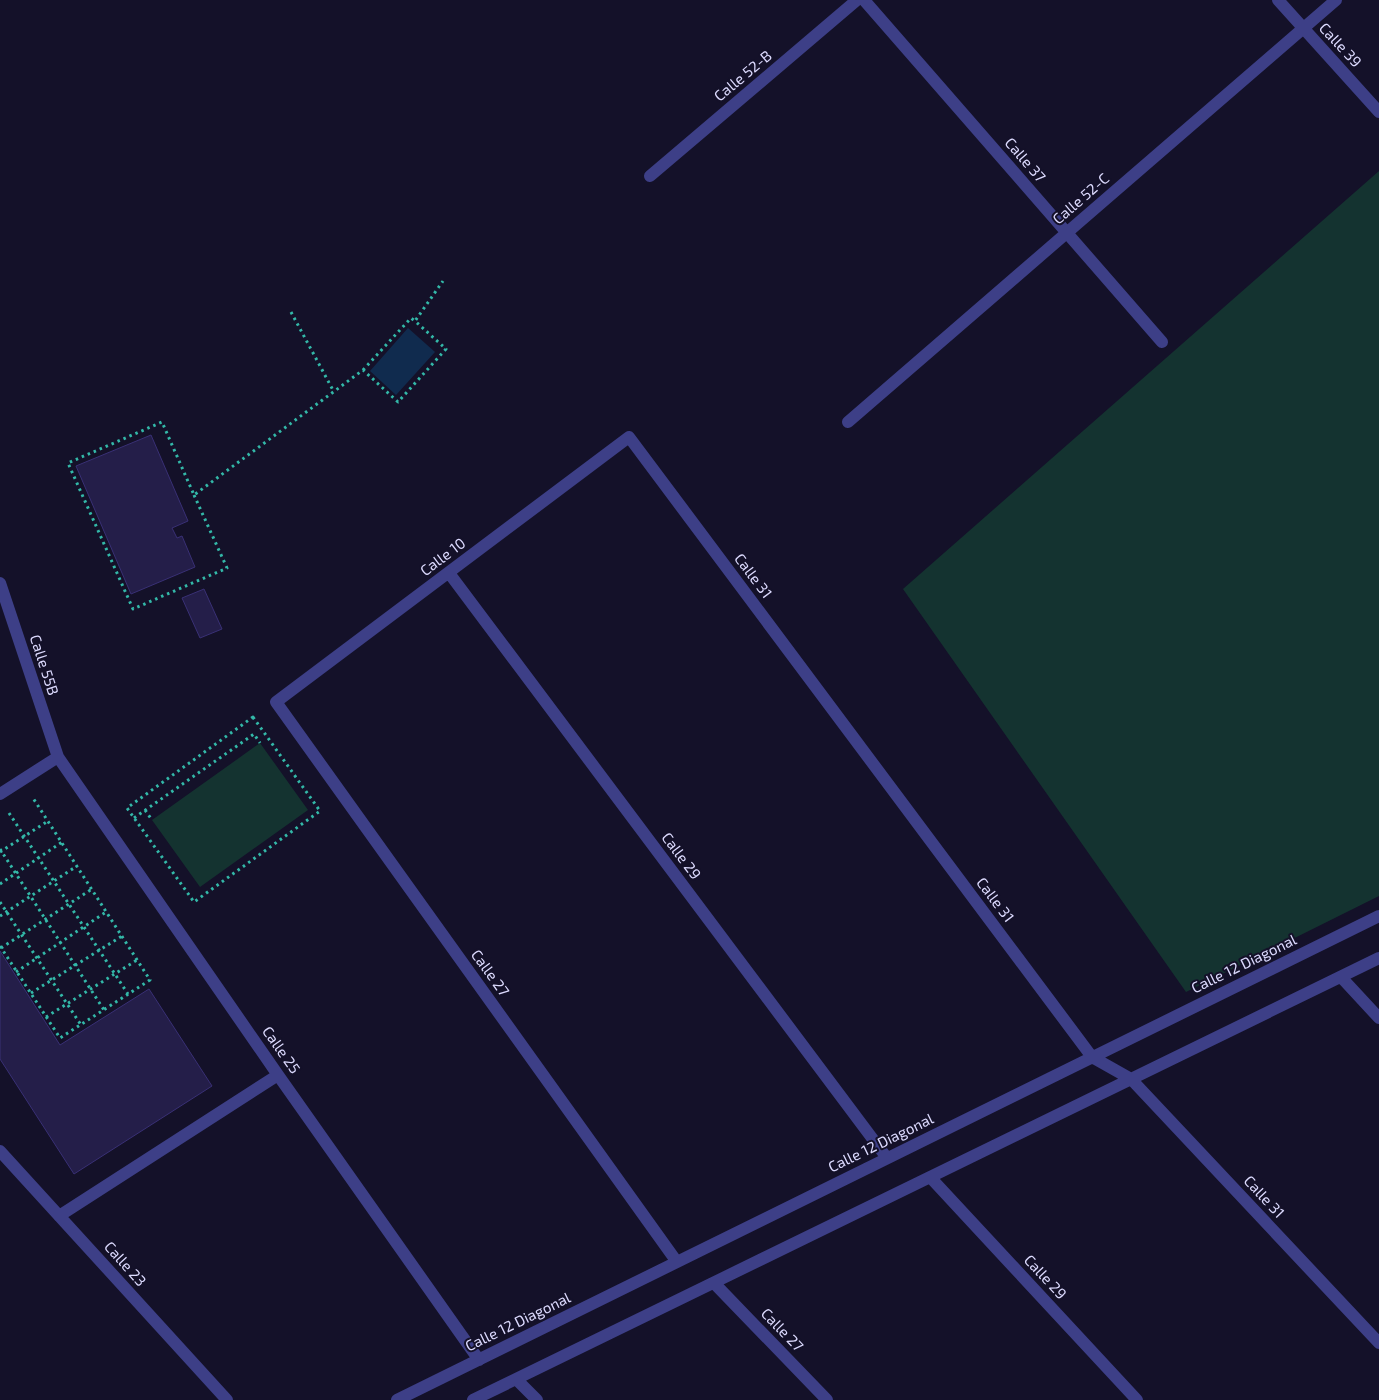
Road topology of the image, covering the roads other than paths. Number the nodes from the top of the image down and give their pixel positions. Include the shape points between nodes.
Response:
1 (857, 0) edge
2 (864, 0) edge
3 (1278, 0) edge
4 (1336, 0) edge
5 (1302, 29) junction
6 (1379, 112) edge
7 (650, 176) dead end
8 (1066, 232) junction
9 (1162, 342) dead end
10 (848, 422) dead end
11 (629, 437) joint
12 (449, 573) junction
13 (0, 583) edge
14 (276, 702) joint
15 (58, 757) junction
16 (0, 794) edge
17 (1379, 916) edge
18 (1379, 958) edge
19 (1340, 977) junction
20 (1379, 1018) edge
21 (1092, 1057) junction
22 (278, 1075) junction
23 (1131, 1079) junction
24 (0, 1150) edge
25 (887, 1158) junction
26 (930, 1177) junction
27 (59, 1216) junction
28 (678, 1262) junction
29 (714, 1283) junction
30 (1379, 1343) edge
31 (479, 1360) junction
32 (516, 1379) junction
33 (227, 1400) edge
34 (398, 1400) edge
35 (473, 1400) edge
36 (537, 1400) edge
37 (827, 1400) edge
38 (1136, 1400) edge

1 - 7 street, Calle 52-B
2 - 8 street, Calle 37
3 - 5 street, Calle 39
4 - 5 street, Calle 52-C
5 - 6 street, Calle 39
5 - 8 street, Calle 52-C
8 - 9 street, Calle 37
8 - 10 street, Calle 52-C
11 - 12 street, Calle 10
11 - 21 street, Calle 31
12 - 14 street, Calle 10
12 - 25 street, Calle 29
13 - 15 street, Calle 55B
14 - 28 street, Calle 27
15 - 16 street
15 - 22 street, Calle 25
17 - 21 street, Calle 12 Diagonal
18 - 19 street
19 - 20 street
19 - 23 street
21 - 23 street, Calle 31
21 - 25 street, Calle 12 Diagonal
22 - 27 street
22 - 31 street, Calle 25
23 - 26 street
23 - 30 street, Calle 31
24 - 27 street, Calle 23
25 - 28 street, Calle 12 Diagonal
26 - 29 street
26 - 38 street, Calle 29
27 - 33 street, Calle 23
28 - 31 street, Calle 12 Diagonal
29 - 32 street
29 - 37 street, Calle 27
31 - 34 street, Calle 12 Diagonal
32 - 35 street
32 - 36 street

